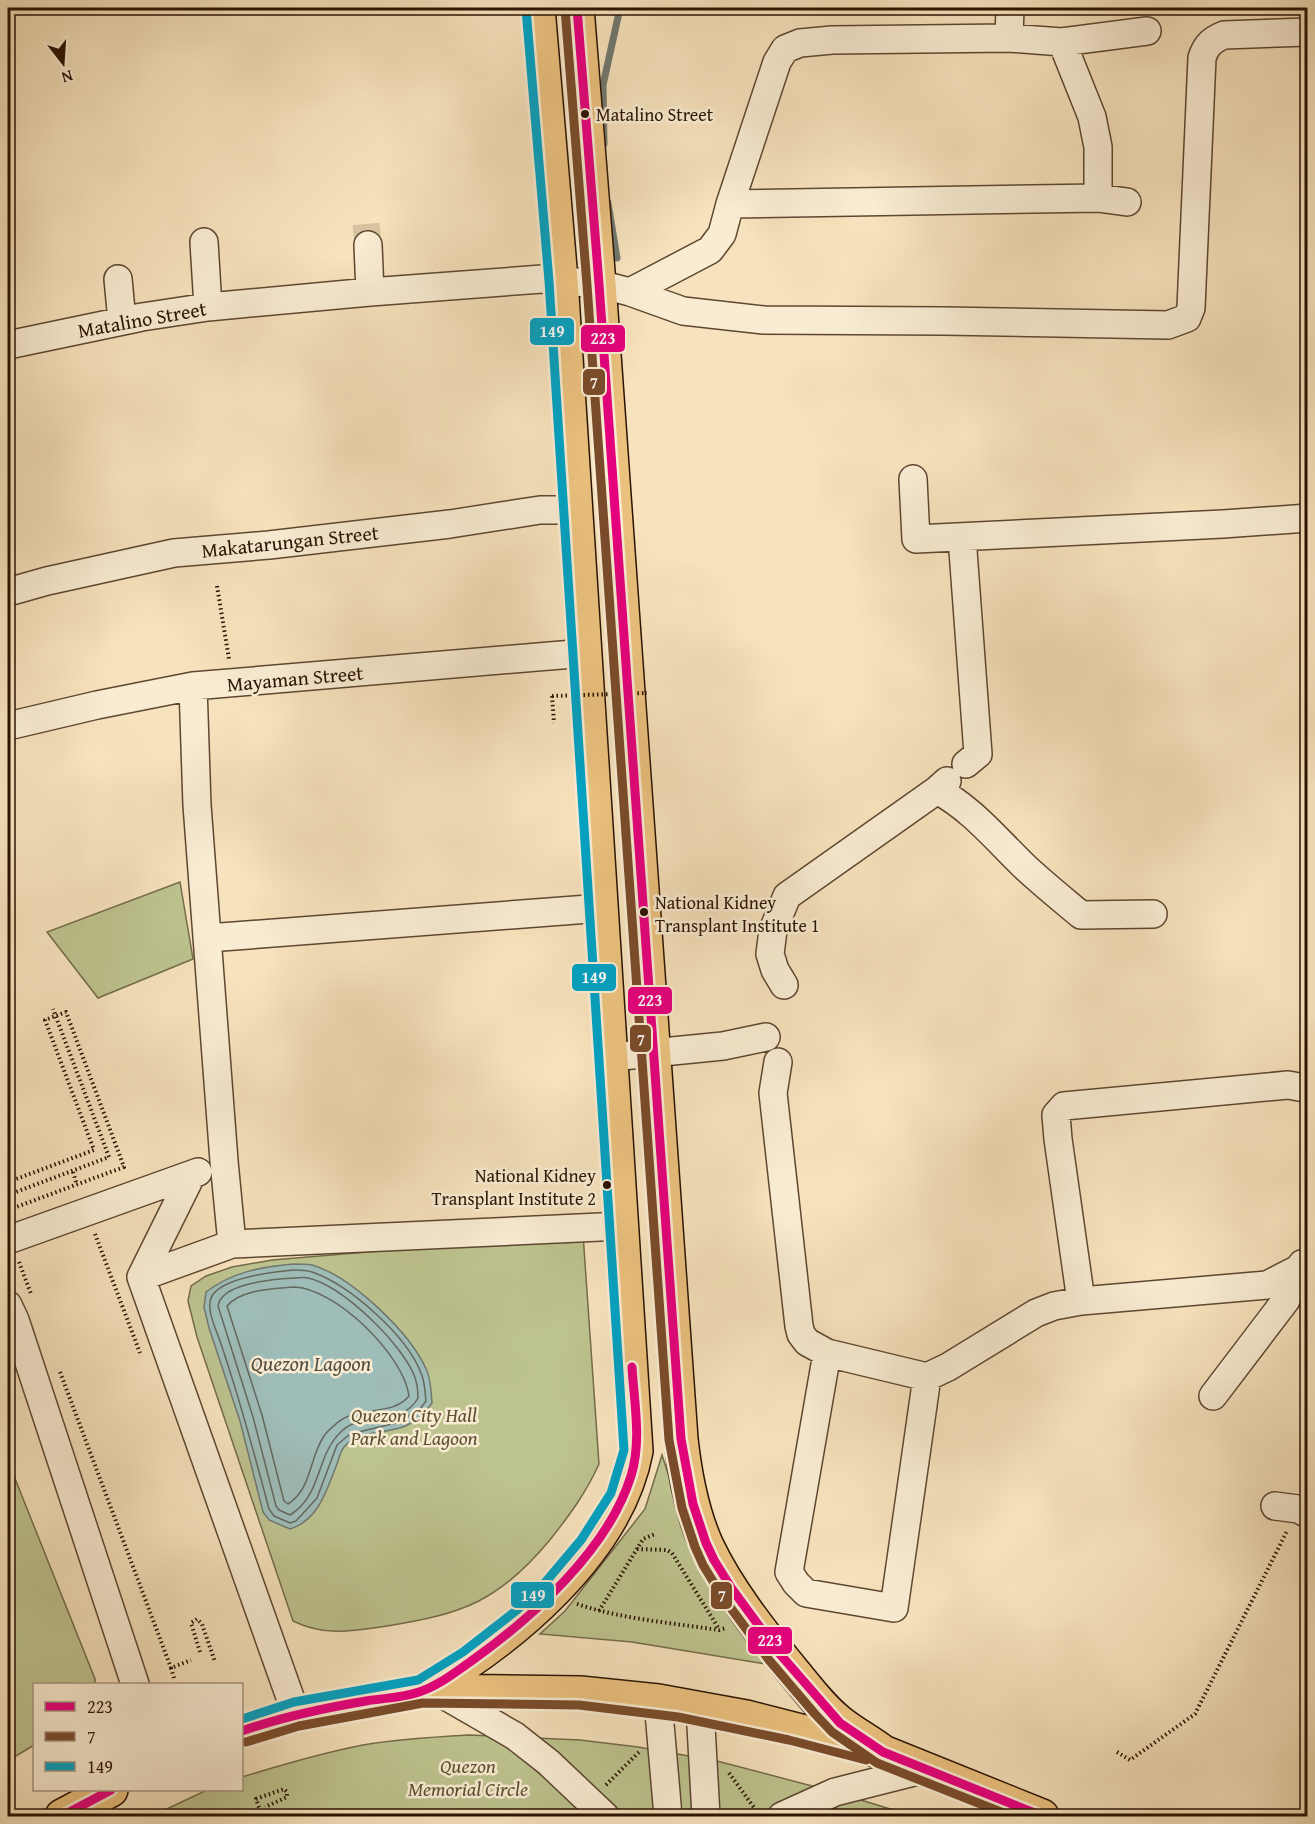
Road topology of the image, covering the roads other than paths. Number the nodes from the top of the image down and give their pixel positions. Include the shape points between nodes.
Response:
1 (538, 8) edge
2 (577, 8) edge
3 (1010, 8) edge
4 (1147, 30) dead end
5 (1308, 32) edge
6 (1009, 38) junction
7 (1062, 42) junction
8 (1098, 198) junction
9 (1126, 202) dead end
10 (730, 204) junction
11 (204, 242) dead end
12 (368, 245) tunnel mouth
13 (118, 279) dead end
14 (561, 280) junction
15 (615, 288) junction
16 (370, 292) junction
17 (208, 307) junction
18 (122, 321) junction
19 (8, 345) edge
20 (913, 479) dead end
21 (576, 510) junction
22 (1308, 518) edge
23 (962, 537) junction
24 (8, 592) edge
25 (585, 653) junction
26 (193, 686) junction
27 (8, 726) edge
28 (957, 772) junction
29 (602, 908) junction
30 (1153, 914) dead end
31 (208, 938) junction
32 (784, 986) dead end
33 (765, 1033) dead end
34 (667, 1052) junction
35 (612, 1057) junction
36 (778, 1062) dead end
37 (1308, 1090) edge
38 (224, 1161) junction
39 (190, 1176) junction
40 (622, 1226) junction
41 (8, 1240) edge
42 (232, 1244) junction
43 (1303, 1263) edge
44 (141, 1277) junction
45 (1081, 1301) junction
46 (10, 1314) edge
47 (826, 1353) junction
48 (927, 1377) junction
49 (1213, 1396) dead end
50 (135, 1683) edge
51 (430, 1691) junction
52 (658, 1701) junction
53 (700, 1708) junction
54 (296, 1714) junction
55 (243, 1731) edge
56 (884, 1752) junction
57 (926, 1769) junction
58 (109, 1791) edge
59 (62, 1816) edge
60 (605, 1816) edge
61 (668, 1816) edge
62 (706, 1816) edge
63 (782, 1816) edge
64 (1042, 1816) edge

1 - 14 main road
2 - 15 main road
3 - 6 street
4 - 7 street
5 - 15 street, Matalino Street via 1224,35 1205,47 1191,308 1188,318 1178,322 1168,325 764,320 683,311
6 - 7 street
6 - 10 street via 832,40 800,43 785,49 777,62
7 - 8 street via 1092,117 1098,147
8 - 9 street
8 - 10 street
10 - 15 street via 722,234 710,249
11 - 17 street
12 - 16 street
13 - 18 street
14 - 15 street, Matalino Street
14 - 16 street, Matalino Street via 526,279
14 - 21 main road
15 - 34 main road
16 - 17 street, Matalino Street
17 - 18 street, Matalino Street
18 - 19 street, Matalino Street
20 - 23 street via 908,525 916,539
21 - 24 street, Makatarungan Street via 540,510 269,545 174,552
21 - 25 main road
22 - 23 street
23 - 28 street
25 - 26 street, Mayaman Street
25 - 29 main road
26 - 27 street, Mayaman Street
26 - 31 street via 197,805
28 - 30 street via 955,800 1081,915
28 - 32 street via 787,896 773,930 770,954
29 - 31 street
29 - 35 main road
31 - 38 street
33 - 34 street via 723,1046
34 - 35 street
34 - 56 main road via 681,1439 696,1516 714,1560 778,1653 840,1723
35 - 40 main road
36 - 47 street via 772,1093 799,1326 807,1342
37 - 45 street via 1288,1085 1064,1106 1056,1115 1058,1138
38 - 39 street
38 - 42 street
39 - 41 street
39 - 44 street
40 - 42 street
40 - 51 main road via 636,1424 635,1457 627,1487 591,1547 558,1585 505,1636
42 - 44 street
43 - 45 street via 1267,1285
43 - 49 street via 1286,1300
44 - 54 street
45 - 48 street via 1035,1313
46 - 50 street
47 - 48 street
47 - 48 street via 789,1572 806,1593 894,1608
51 - 52 main road via 580,1693
51 - 54 main road
51 - 60 street via 515,1736
52 - 53 main road
52 - 61 street
53 - 56 main road
53 - 62 street
54 - 55 main road
56 - 57 main road
57 - 63 street via 835,1792
57 - 64 main road
58 - 59 main road

